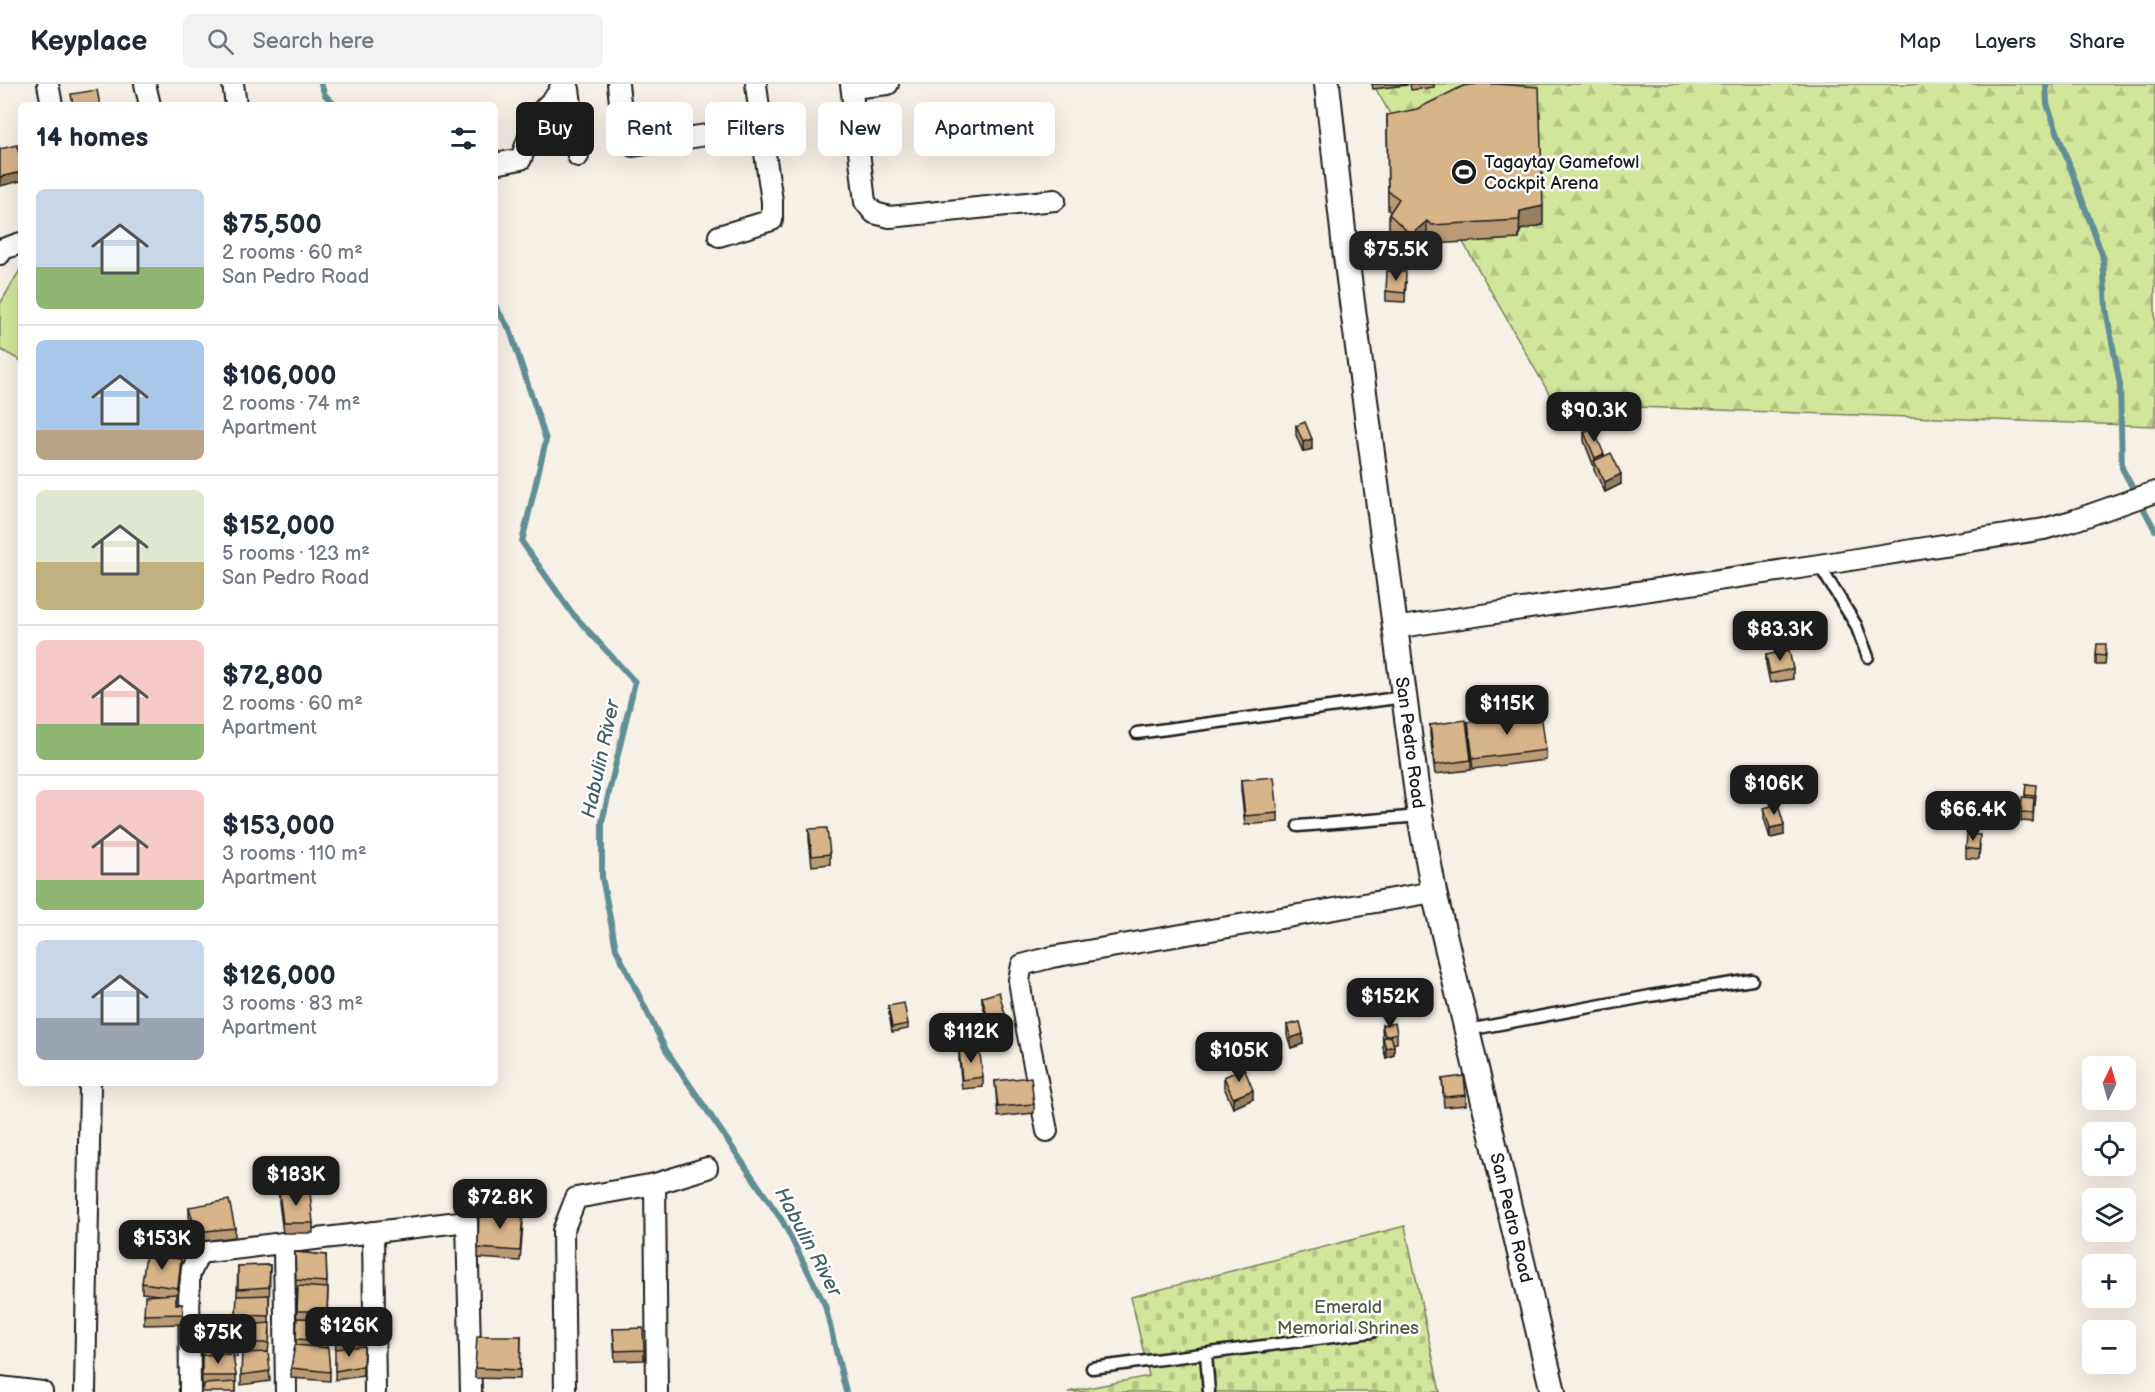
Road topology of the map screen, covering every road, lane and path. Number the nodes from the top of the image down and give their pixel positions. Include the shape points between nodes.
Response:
1 (48, 84) edge
2 (145, 84) edge
3 (233, 84) edge
4 (563, 84) edge
5 (618, 84) edge
6 (756, 84) edge
7 (888, 84) edge
8 (1327, 84) edge
9 (852, 86) edge
10 (51, 102) edge
11 (149, 102) edge
12 (236, 102) edge
13 (571, 102) edge
14 (758, 102) edge
15 (705, 135) edge
16 (765, 156) edge
17 (498, 163) edge
18 (1055, 200) dead end
19 (720, 237) dead end
20 (18, 244) edge
21 (0, 254) edge
22 (2155, 492) edge
23 (1819, 564) junction
24 (1394, 628) junction
25 (1868, 657) dead end
26 (1404, 697) junction
27 (1137, 733) dead end
28 (1420, 816) junction
29 (1298, 826) dead end
30 (1434, 892) junction
31 (1752, 980) dead end
32 (1468, 1030) junction
33 (90, 1086) edge
34 (1047, 1131) dead end
35 (707, 1168) dead end
36 (655, 1184) junction
37 (373, 1232) junction
38 (284, 1243) junction
39 (1372, 1332) dead end
40 (1206, 1354) junction
41 (1092, 1368) dead end
42 (0, 1387) edge
43 (42, 1392) edge
44 (85, 1392) edge
45 (190, 1392) edge
46 (286, 1392) edge
47 (375, 1392) edge
48 (471, 1392) edge
49 (566, 1392) edge
50 (657, 1392) edge
51 (1209, 1392) edge
52 (1553, 1392) edge

1 - 10 street
2 - 11 street
3 - 12 street
4 - 13 street via 569,89
4 - 17 street via 537,117 521,159
5 - 15 street via 624,139 633,146
6 - 14 street
7 - 9 street
8 - 24 street, San Pedro Road
9 - 18 street via 865,202 874,213 890,217
16 - 19 street via 772,220
20 - 21 street
22 - 23 street via 2044,529
23 - 24 street
23 - 25 lane via 1856,625
24 - 26 street, San Pedro Road
26 - 27 lane
26 - 28 street, San Pedro Road
28 - 29 lane
28 - 30 street, San Pedro Road
30 - 32 street, San Pedro Road
30 - 34 street via 1022,965 1019,980
31 - 32 lane
32 - 52 street, San Pedro Road
33 - 44 street
35 - 36 street
36 - 49 street via 576,1198 563,1231
36 - 50 street
37 - 38 street
37 - 47 street
37 - 48 street via 467,1221
38 - 45 street via 199,1253 189,1276
38 - 46 street
39 - 40 lane
40 - 41 lane
40 - 51 lane
42 - 43 street

